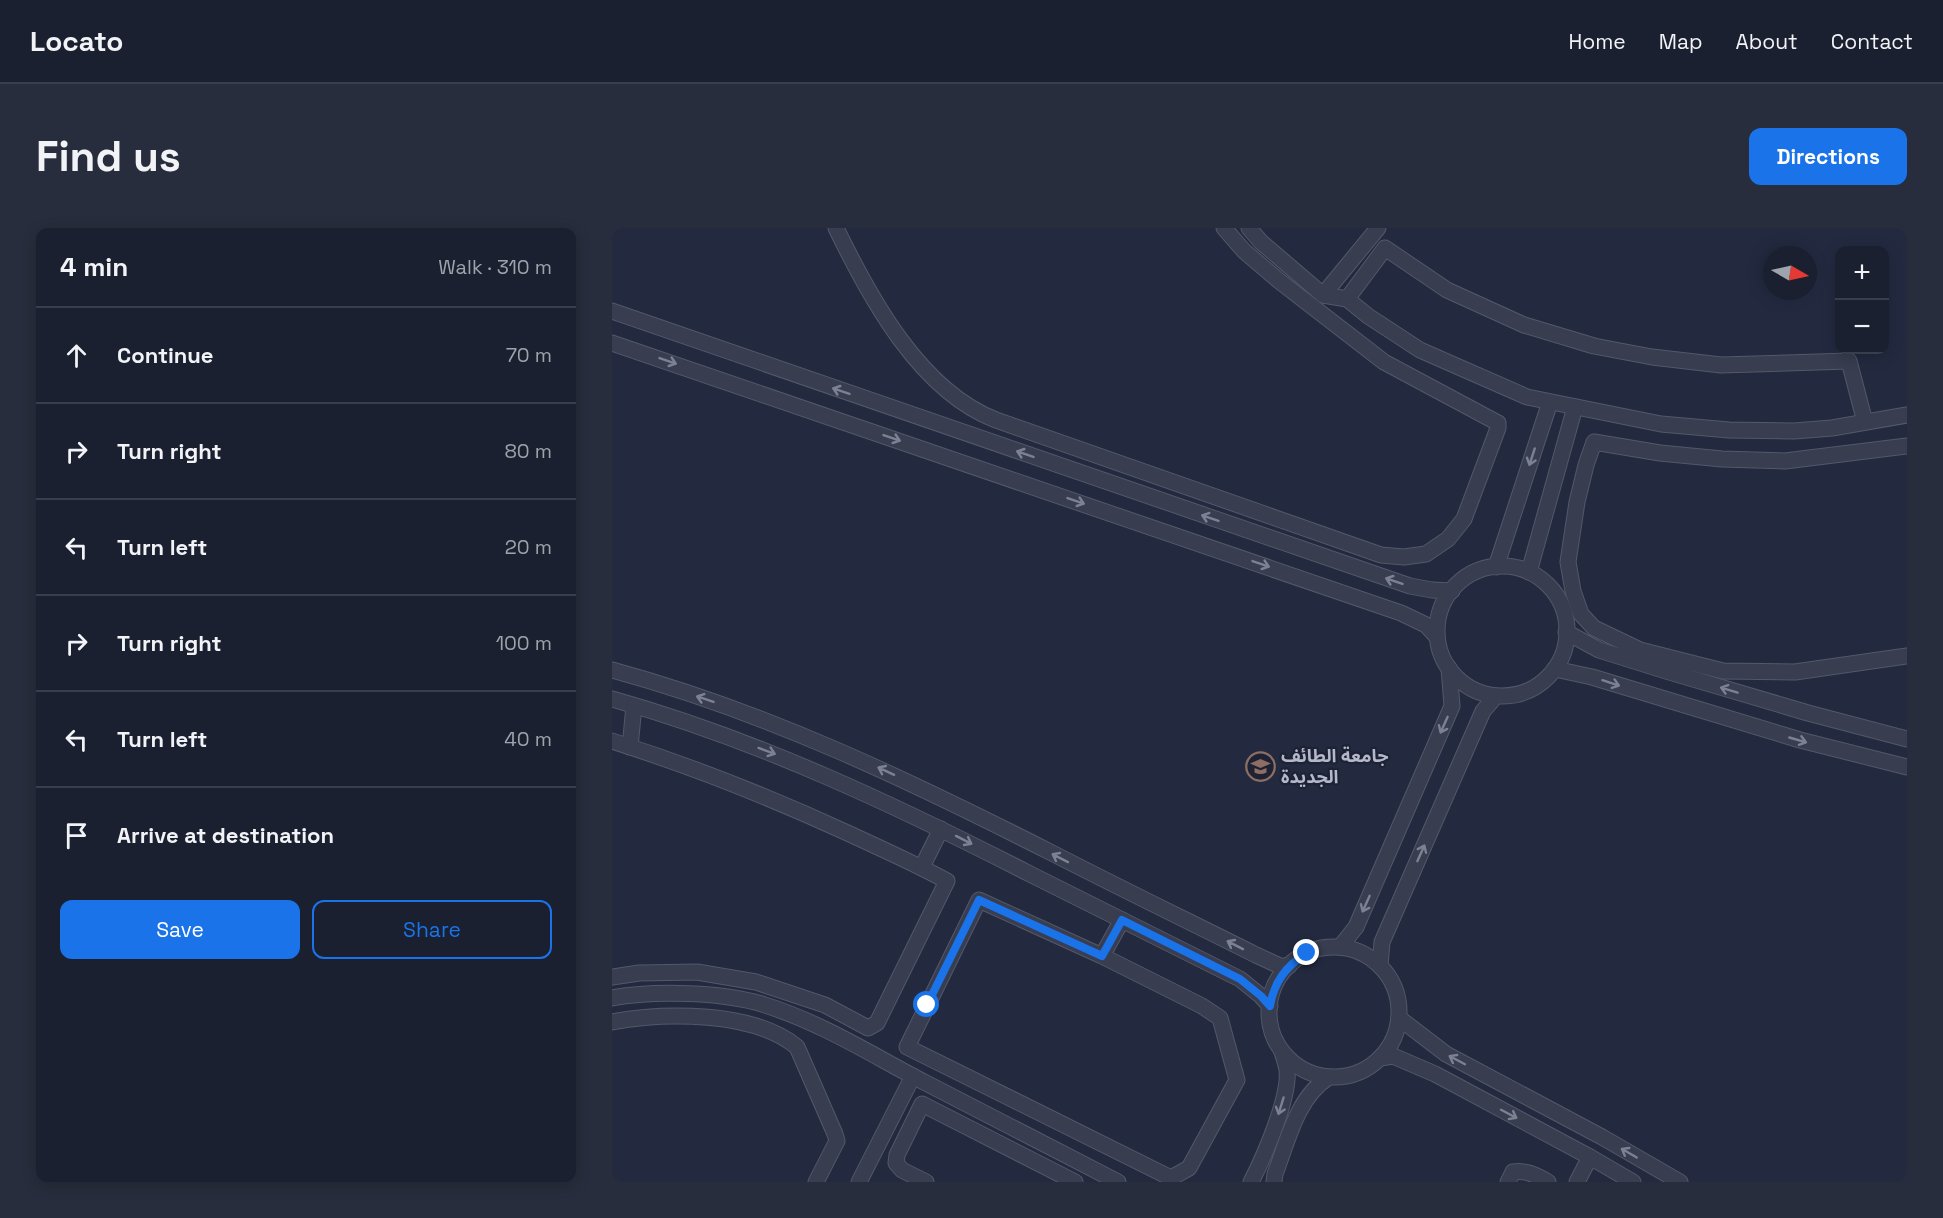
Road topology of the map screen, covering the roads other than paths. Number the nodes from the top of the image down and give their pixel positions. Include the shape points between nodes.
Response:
1 (836, 228) edge
2 (1224, 228) edge
3 (1249, 228) edge
4 (1378, 228) edge
5 (1323, 295) junction
6 (1347, 299) junction
7 (612, 311) edge
8 (612, 343) edge
9 (1550, 402) junction
10 (1575, 407) junction
11 (1907, 415) edge
12 (1865, 422) junction
13 (1907, 446) edge
14 (1496, 567) junction
15 (1529, 572) junction
16 (1452, 591) junction
17 (1566, 632) junction
18 (1437, 637) junction
19 (1907, 656) edge
20 (1449, 668) junction
21 (1555, 669) junction
22 (612, 670) edge
23 (1496, 696) junction
24 (612, 699) edge
25 (634, 706) junction
26 (1907, 739) edge
27 (612, 741) edge
28 (630, 747) junction
29 (1907, 767) edge
30 (941, 829) junction
31 (922, 867) junction
32 (1122, 920) junction
33 (1340, 947) junction
34 (1102, 956) junction
35 (1289, 966) junction
36 (1380, 966) junction
37 (612, 977) edge
38 (612, 998) edge
39 (763, 1004) junction
40 (1270, 1006) junction
41 (1399, 1018) junction
42 (612, 1022) edge
43 (756, 1027) junction
44 (1281, 1049) junction
45 (1380, 1058) junction
46 (913, 1076) junction
47 (1329, 1077) junction
48 (1053, 1148) junction
49 (1590, 1157) junction
50 (1044, 1167) junction
51 (816, 1182) edge
52 (859, 1182) edge
53 (926, 1182) edge
54 (1076, 1182) edge
55 (1118, 1182) edge
56 (1251, 1182) edge
57 (1274, 1182) edge
58 (1508, 1182) edge
59 (1548, 1182) edge
60 (1577, 1182) edge
61 (1633, 1182) edge
62 (1680, 1182) edge

1 - 2 lane via 861,278 904,344 964,404 996,420 1380,555 1426,554 1448,539 1464,519 1498,423 1384,362 1278,280
3 - 5 lane
4 - 5 lane
5 - 6 lane
6 - 9 lane via 1420,350 1527,397
6 - 12 lane via 1385,248 1447,290 1524,325 1594,346 1721,365 1849,361
16 -> 7 lane via 1410,586
8 -> 18 lane via 1401,613 1426,625
9 - 10 lane
9 -> 14 lane
10 - 12 lane via 1661,424 1730,430 1804,430
10 - 15 lane
11 - 12 lane
13 - 19 lane via 1785,461 1639,451 1594,442 1577,502 1568,562 1581,614 1594,628 1640,650 1733,671 1795,672
14 - 15 lane
14 - 16 lane via 1475,572
15 - 17 lane via 1555,594
16 - 18 lane via 1439,614
17 - 21 lane
26 -> 17 lane via 1599,650
18 - 20 lane
20 - 23 lane via 1474,690
20 -> 33 lane via 1452,706 1356,927
21 - 23 lane via 1529,690
21 -> 29 lane
35 -> 22 lane via 1256,955 852,756 732,708
36 -> 23 lane via 1382,942 1483,711
24 - 25 lane
25 - 28 lane
25 -> 30 lane via 788,759
27 - 28 lane
28 - 31 lane via 792,807
30 - 31 lane
30 -> 32 lane
31 - 37 lane via 947,881 877,1023 868,1028 825,1005 756,982 697,972
32 - 34 lane
32 - 40 lane via 1240,979
33 - 35 lane via 1307,953
33 - 36 lane via 1362,953
34 - 34 lane via 1220,1018 1237,1080 1189,1168 1171,1178 907,1047 979,900
35 - 40 lane via 1276,984
36 - 41 lane via 1397,995
38 - 39 lane via 679,993
39 - 43 lane
39 - 46 lane via 831,1032
40 - 44 lane via 1272,1029
41 - 45 lane via 1393,1040
62 -> 41 lane via 1446,1054
42 - 43 lane via 642,1016 683,1017 723,1019
43 - 51 lane via 778,1034 797,1047 835,1134 837,1141
44 - 47 lane via 1307,1071
44 -> 56 lane via 1287,1070 1286,1088
45 - 47 lane via 1351,1075
45 -> 49 lane via 1393,1056 1405,1060
46 - 48 lane
46 - 52 lane
47 - 57 lane via 1309,1094 1295,1120
48 - 50 lane
48 - 55 lane
49 - 60 lane
49 - 61 lane
50 - 53 lane via 922,1104 896,1163
50 - 54 lane
58 - 59 lane via 1513,1172 1521,1171

